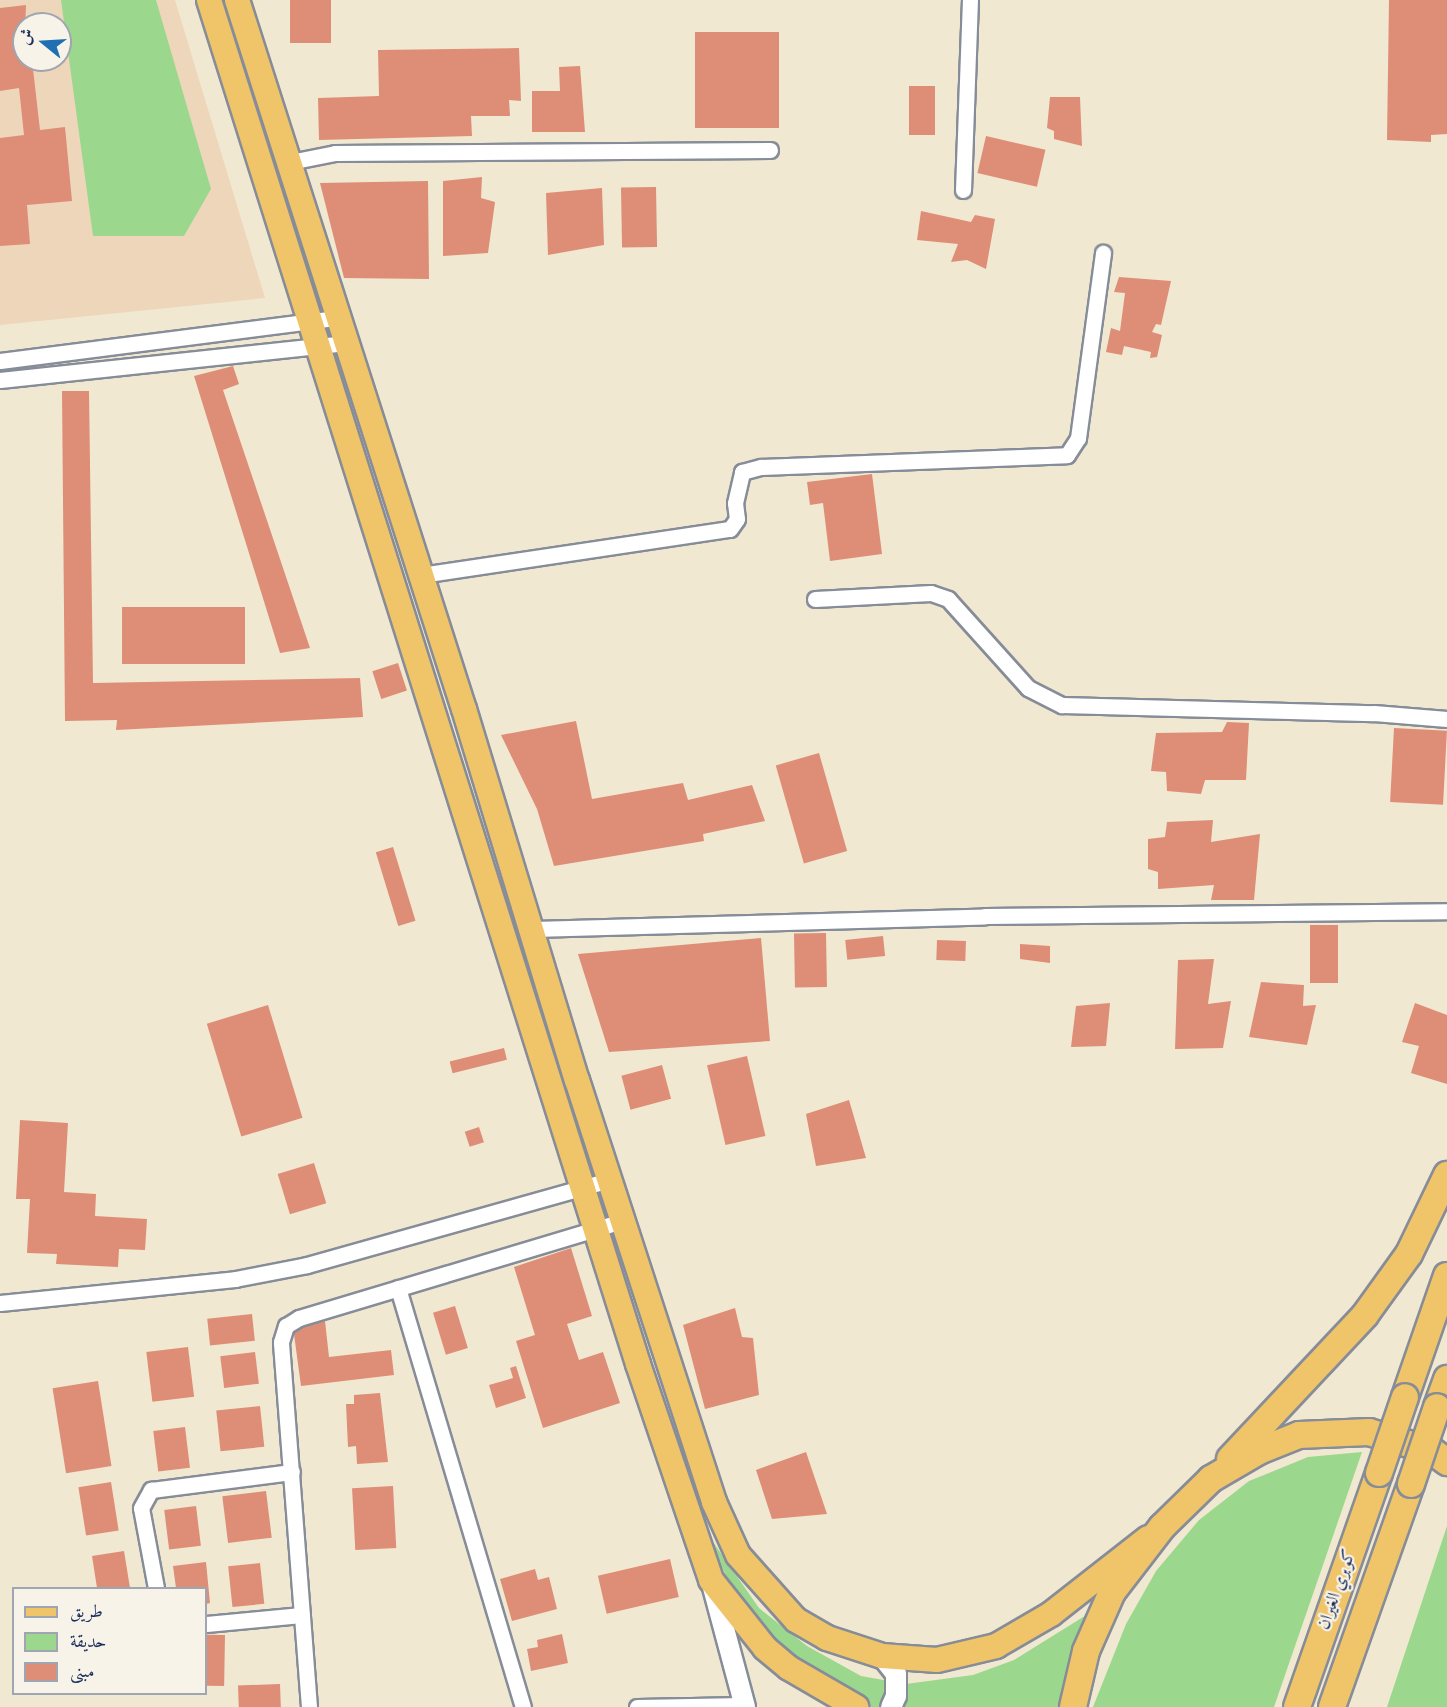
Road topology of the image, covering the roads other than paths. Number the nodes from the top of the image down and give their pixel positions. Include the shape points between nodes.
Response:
1 (209, 0) edge
2 (237, 0) edge
3 (970, 0) edge
4 (770, 150) dead end
5 (290, 162) junction
6 (963, 190) dead end
7 (1103, 253) dead end
8 (338, 318) junction
9 (312, 322) junction
10 (346, 343) junction
11 (320, 345) junction
12 (83, 353) junction
13 (0, 361) edge
14 (85, 372) junction
15 (0, 380) edge
16 (421, 575) junction
17 (815, 599) dead end
18 (1447, 719) edge
19 (1447, 910) edge
20 (533, 929) junction
21 (1447, 1175) edge
22 (609, 1180) junction
23 (585, 1188) junction
24 (622, 1221) junction
25 (598, 1229) junction
26 (1447, 1276) edge
27 (398, 1288) junction
28 (0, 1303) edge
29 (1447, 1379) edge
30 (1447, 1462) edge
31 (292, 1472) junction
32 (1211, 1479) junction
33 (1162, 1527) junction
34 (711, 1580) junction
35 (156, 1587) edge
36 (302, 1615) junction
37 (207, 1624) edge
38 (882, 1656) junction
39 (745, 1706) edge
40 (309, 1707) edge
41 (523, 1707) edge
42 (637, 1707) edge
43 (856, 1707) edge
44 (891, 1707) edge
45 (1073, 1707) edge
46 (1297, 1707) edge
47 (1332, 1707) edge

1 - 9 main road
2 - 5 main road
3 - 6 street
4 - 5 street via 335,153
5 - 8 main road
7 - 16 street via 1078,438 1067,455 761,467 742,472 735,502 737,519 730,529
8 - 9 street
8 - 10 main road
9 - 11 main road
9 - 12 street
10 - 11 street
10 - 16 main road
11 - 14 street
11 - 23 main road
12 - 13 street
12 - 14 street
14 - 15 street
16 - 20 main road
17 - 18 street via 931,593 948,599 1028,688 1062,705 1374,712
19 - 20 street via 868,918
20 - 22 main road
21 - 32 highway via 1409,1254 1365,1315
22 - 23 street
22 - 24 main road
23 - 25 main road
23 - 28 street via 307,1265 235,1279
24 - 25 street
24 - 38 main road via 714,1502 738,1555 796,1620 827,1638
25 - 27 street
25 - 34 main road via 686,1514
26 - 46 highway, كوبري الغيران, bridge
27 - 31 street via 299,1318 286,1326 281,1342
27 - 41 street
29 - 47 highway, كوبري الغيران, bridge
30 - 32 highway via 1432,1451 1369,1432 1299,1435 1259,1451
31 - 35 street via 151,1490 141,1508
31 - 36 street
32 - 33 highway
33 - 38 main road via 1051,1614 996,1646 937,1660
33 - 45 highway via 1112,1592 1086,1652
34 - 39 street
34 - 43 main road via 765,1648 789,1668
36 - 37 street
36 - 40 street
38 - 44 street via 896,1674 896,1696
39 - 42 street

